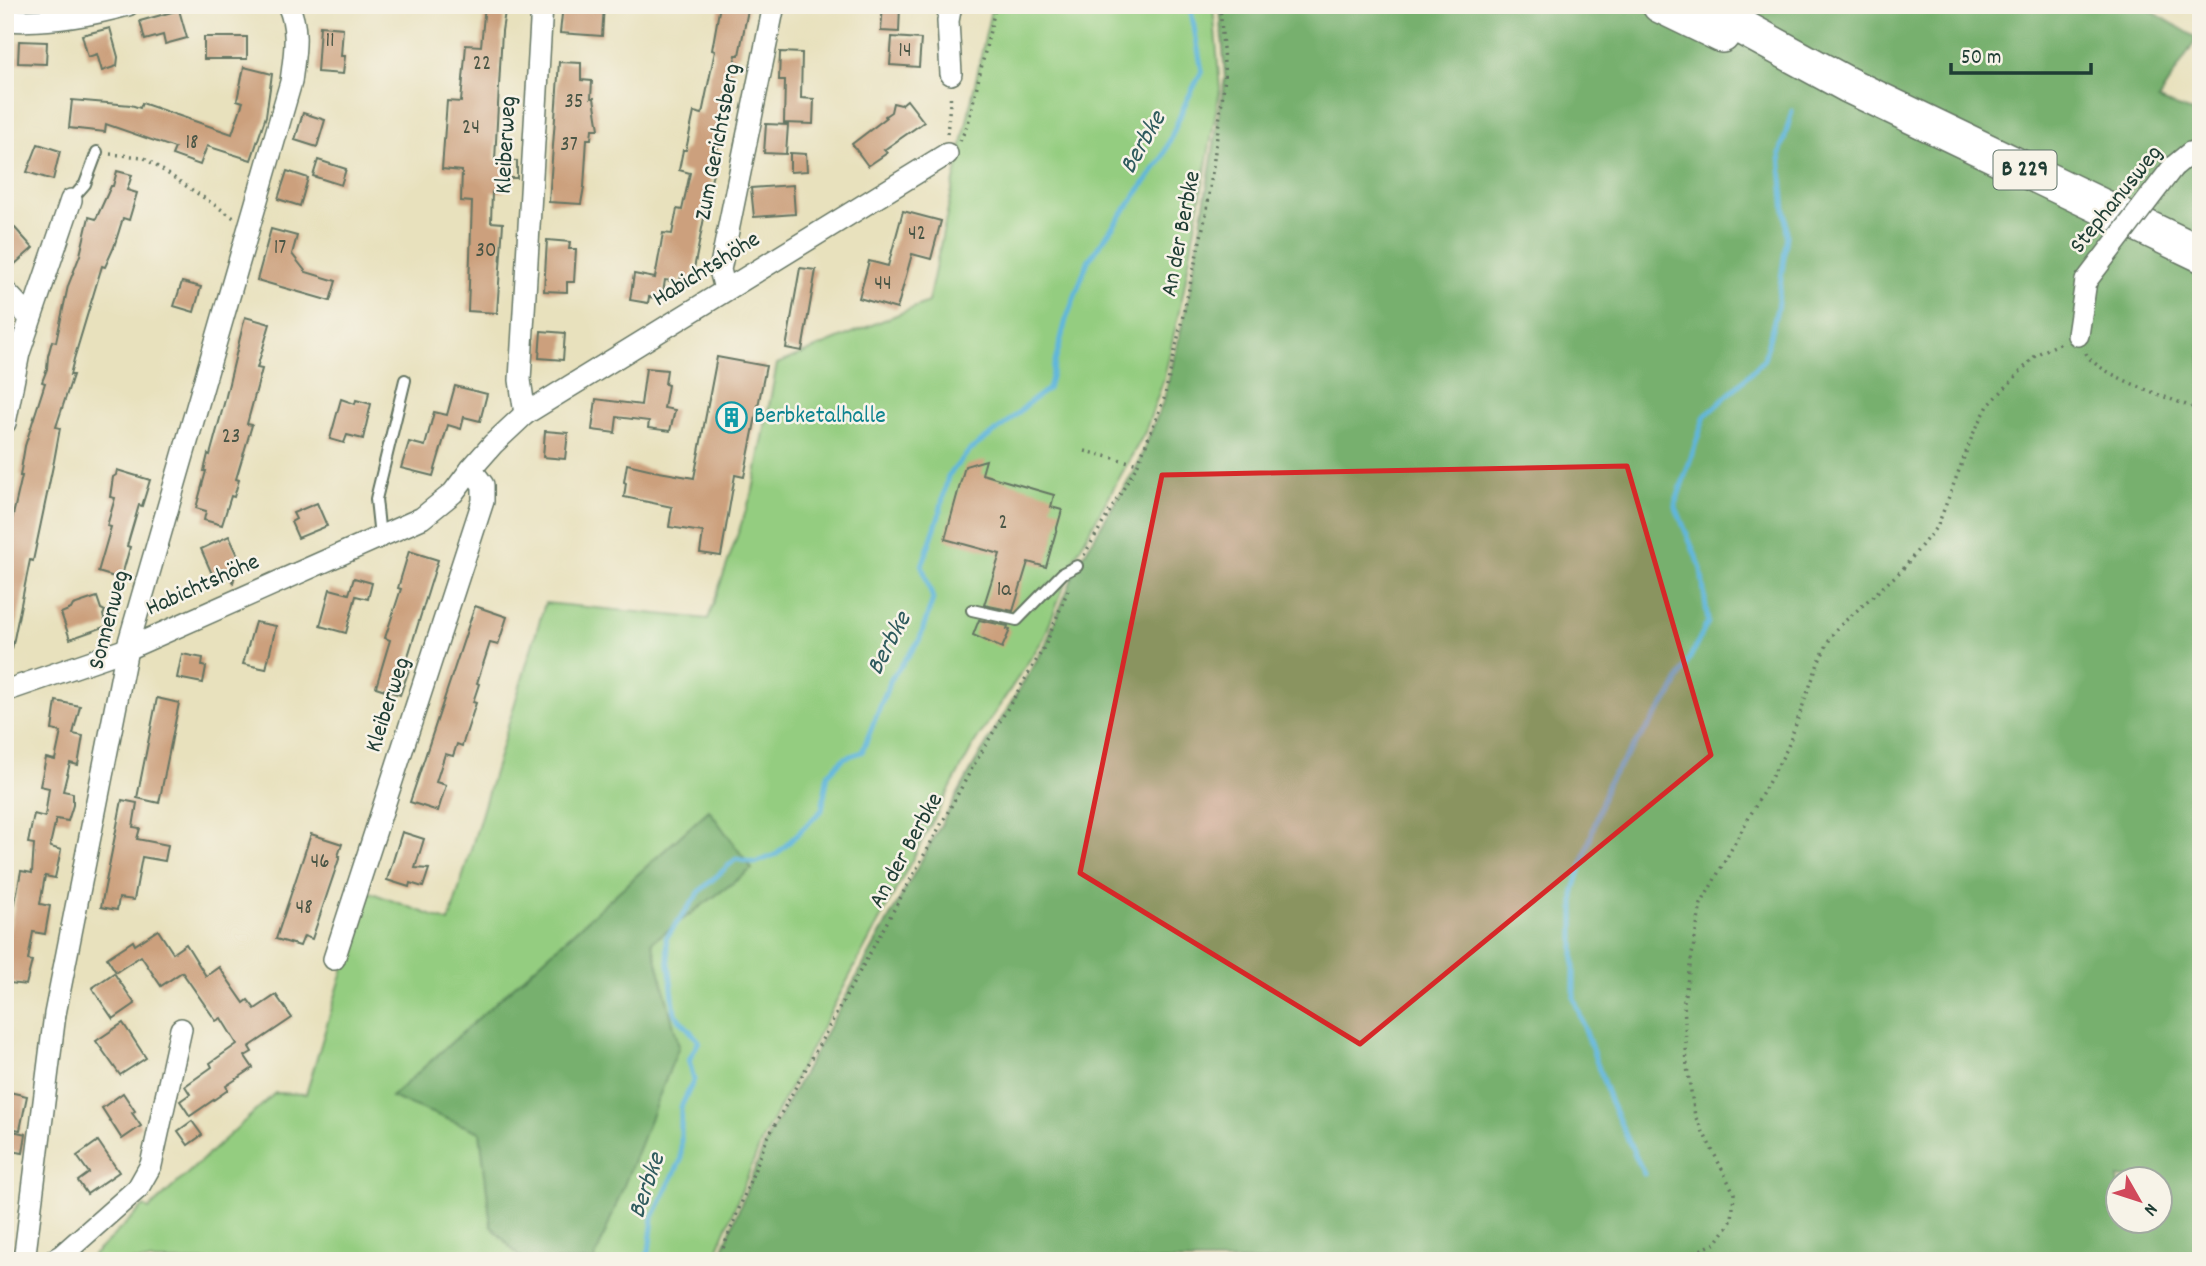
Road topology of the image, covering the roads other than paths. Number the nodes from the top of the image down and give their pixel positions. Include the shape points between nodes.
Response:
1 (128, 5) edge
2 (288, 5) edge
3 (542, 5) edge
4 (774, 5) edge
5 (951, 5) edge
6 (1660, 5) edge
7 (1701, 5) edge
8 (5, 20) edge
9 (951, 74) road end
10 (1849, 86) junction
11 (2201, 150) edge
12 (97, 152) road end
13 (947, 154) road end
14 (71, 200) joint
15 (2201, 254) edge
16 (725, 289) junction
17 (5, 291) edge
18 (30, 318) junction
19 (2078, 335) road end
20 (12, 345) edge
21 (405, 380) dead end
22 (525, 414) junction
23 (5, 423) edge
24 (471, 469) junction
25 (380, 537) junction
26 (1077, 566) road end
27 (972, 610) dead end
28 (127, 649) junction
29 (5, 691) edge
30 (334, 959) dead end
31 (181, 1030) dead end
32 (24, 1261) edge
33 (52, 1261) edge

1 - 8 street via 52,20
2 - 28 street, Sonnenweg via 296,43 291,82
3 - 22 street, Kleiberweg via 520,380
4 - 16 street, Zum Gerichtsberg via 720,270
5 - 9 street
6 - 10 main road, B 229
7 - 10 main road, B 229
10 - 15 main road, B 229
11 - 19 street, Stephanusweg, bridge via 2173,167 2086,281
12 - 14 lane via 85,184
13 - 16 street, Habichtshöhe
14 - 18 street
16 - 22 street, Habichtshöhe
17 - 18 street
18 - 20 street
20 - 23 street
21 - 25 lane via 376,499
22 - 24 street, Habichtshöhe
24 - 25 street, Habichtshöhe via 439,506
24 - 30 street, Kleiberweg via 483,485 483,501
25 - 28 street, Habichtshöhe
26 - 27 lane via 1063,573 1017,620
28 - 29 street, Habichtshöhe
28 - 32 street, Sonnenweg via 55,1014
31 - 33 street via 150,1165 138,1188

